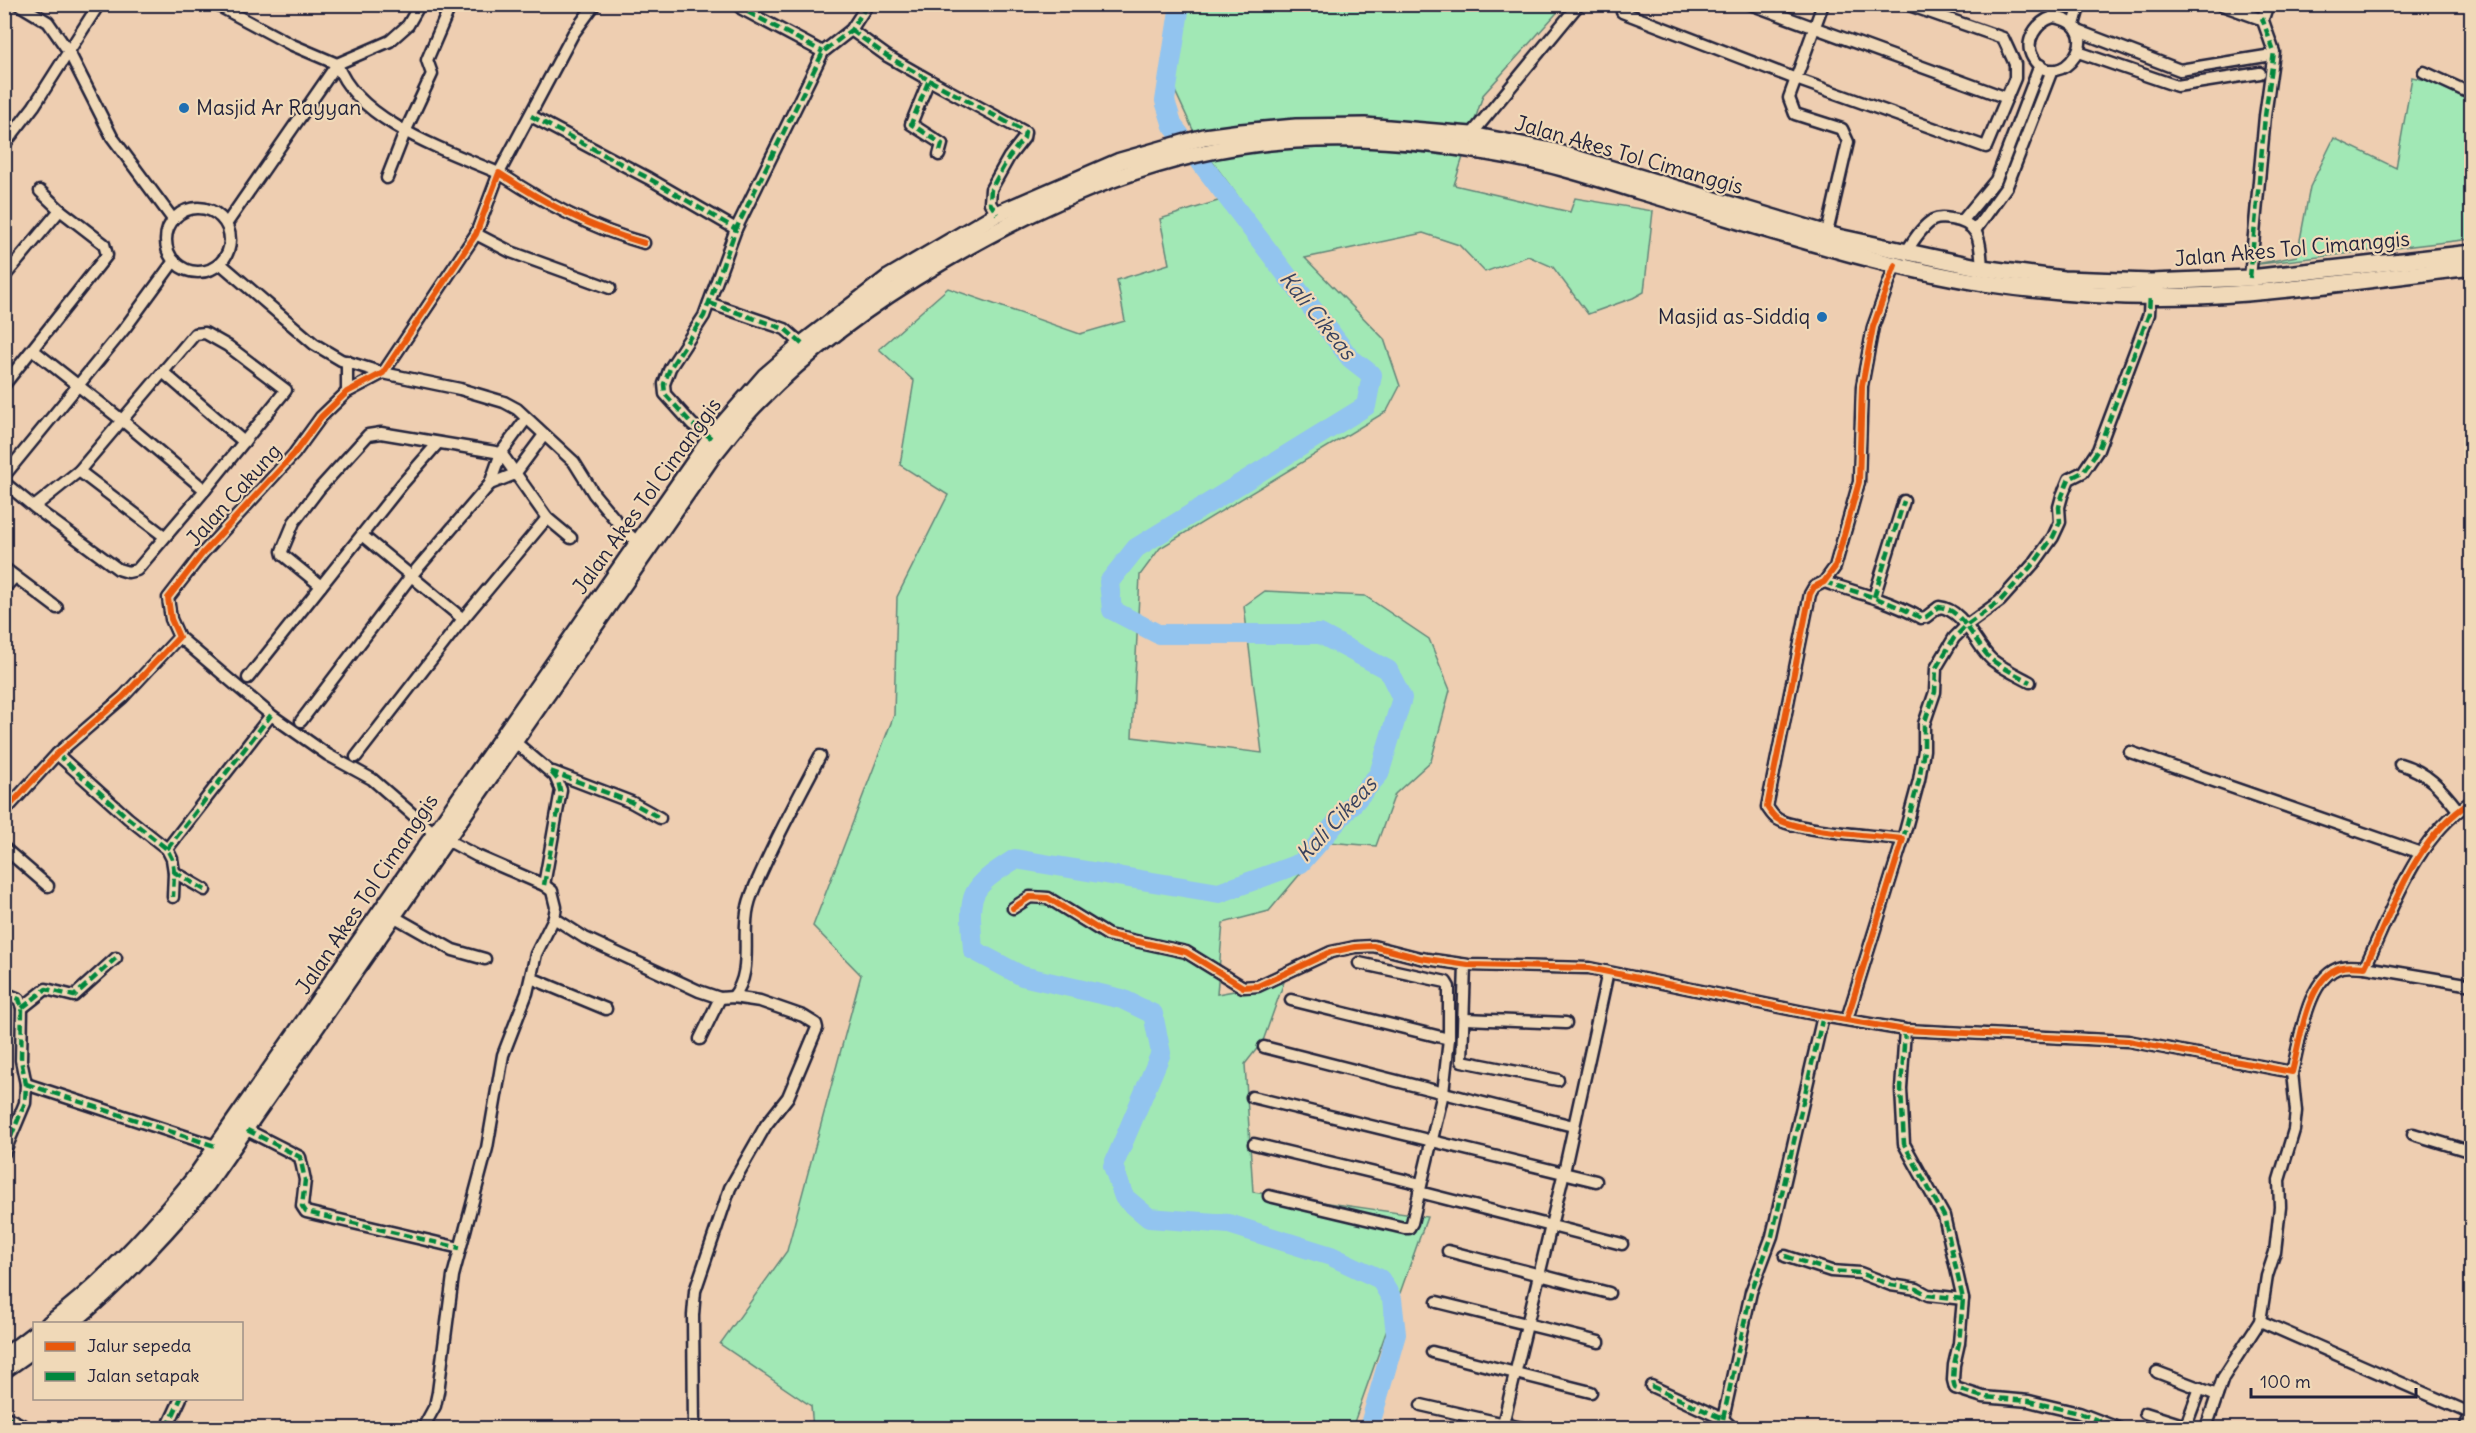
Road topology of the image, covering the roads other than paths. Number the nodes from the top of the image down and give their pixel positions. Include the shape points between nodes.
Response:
1 (18, 4) edge
2 (99, 4) edge
3 (215, 4) edge
4 (420, 4) edge
5 (451, 4) edge
6 (595, 4) edge
7 (737, 4) edge
8 (868, 4) edge
9 (1580, 4) edge
10 (1625, 4) edge
11 (1750, 4) edge
12 (1823, 4) edge
13 (1906, 4) edge
14 (2080, 4) edge
15 (2220, 4) edge
16 (2268, 4) edge
17 (2057, 5) edge
18 (2053, 17) junction
19 (2262, 18) junction
20 (2076, 28) junction
21 (1814, 29) junction
22 (851, 30) junction
23 (2030, 46) junction
24 (2008, 50) junction
25 (69, 52) junction
26 (823, 52) junction
27 (2078, 52) junction
28 (2266, 56) dead end
29 (337, 64) junction
30 (2040, 65) junction
31 (2052, 70) junction
32 (2180, 70) junction
33 (2424, 72) dead end
34 (2260, 73) dead end
35 (1796, 79) junction
36 (928, 80) junction
37 (2177, 86) junction
38 (2472, 94) edge
39 (2007, 98) junction
40 (531, 116) junction
41 (405, 132) junction
42 (1470, 135) junction
43 (4, 145) edge
44 (939, 155) dead end
45 (1137, 163) junction
46 (499, 173) junction
47 (387, 178) dead end
48 (40, 191) dead end
49 (60, 210) junction
50 (997, 214) junction
51 (172, 218) junction
52 (1963, 220) junction
53 (227, 223) junction
54 (736, 229) junction
55 (1976, 229) junction
56 (476, 234) junction
57 (1833, 240) junction
58 (644, 243) dead end
59 (1905, 253) junction
60 (2472, 253) edge
61 (174, 261) junction
62 (221, 264) junction
63 (1895, 265) junction
64 (2472, 267) edge
65 (1982, 268) junction
66 (4, 277) edge
67 (2250, 278) junction
68 (610, 288) dead end
69 (2150, 289) junction
70 (709, 303) junction
71 (812, 341) junction
72 (33, 350) junction
73 (347, 362) junction
74 (164, 373) junction
75 (383, 373) junction
76 (4, 385) edge
77 (78, 386) junction
78 (347, 392) junction
79 (526, 418) junction
80 (123, 421) junction
81 (544, 435) junction
82 (711, 438) junction
83 (244, 442) junction
84 (438, 443) junction
85 (501, 453) junction
86 (79, 471) junction
87 (514, 474) junction
88 (5, 480) edge
89 (490, 484) junction
90 (206, 490) junction
91 (1904, 501) dead end
92 (34, 507) junction
93 (547, 518) junction
94 (164, 536) junction
95 (363, 536) junction
96 (571, 538) dead end
97 (638, 543) junction
98 (4, 568) edge
99 (411, 576) junction
100 (15, 577) junction
101 (1824, 582) junction
102 (321, 586) junction
103 (4, 588) edge
104 (1874, 597) junction
105 (57, 608) dead end
106 (463, 619) junction
107 (1967, 625) junction
108 (179, 637) junction
109 (248, 678) dead end
110 (2030, 682) dead end
111 (272, 715) junction
112 (301, 722) dead end
113 (515, 742) junction
114 (2130, 752) dead end
115 (57, 754) junction
116 (820, 756) dead end
117 (356, 757) dead end
118 (2400, 764) dead end
119 (550, 771) junction
120 (2472, 801) edge
121 (2458, 810) junction
122 (4, 812) edge
123 (660, 818) dead end
124 (440, 836) junction
125 (1903, 839) junction
126 (4, 848) edge
127 (167, 849) junction
128 (2421, 853) junction
129 (174, 872) junction
130 (544, 885) junction
131 (48, 886) dead end
132 (205, 890) dead end
133 (173, 897) dead end
134 (1013, 908) dead end
135 (393, 916) junction
136 (554, 918) junction
137 (116, 958) dead end
138 (485, 959) dead end
139 (1359, 963) dead end
140 (1465, 965) junction
141 (2365, 967) junction
142 (1608, 972) junction
143 (531, 978) junction
144 (2472, 985) edge
145 (4, 993) edge
146 (733, 997) junction
147 (720, 998) junction
148 (1291, 1000) dead end
149 (22, 1008) junction
150 (606, 1009) dead end
151 (1823, 1016) junction
152 (1465, 1019) junction
153 (1847, 1019) junction
154 (1566, 1023) dead end
155 (1905, 1030) junction
156 (700, 1039) dead end
157 (1449, 1039) junction
158 (1264, 1047) dead end
159 (2292, 1072) junction
160 (1558, 1080) dead end
161 (26, 1084) junction
162 (1443, 1093) junction
163 (1252, 1097) dead end
164 (1573, 1126) junction
165 (247, 1130) junction
166 (2413, 1134) dead end
167 (1431, 1142) junction
168 (1254, 1143) dead end
169 (218, 1147) junction
170 (2472, 1152) edge
171 (4, 1153) edge
172 (1564, 1172) junction
173 (202, 1180) junction
174 (1596, 1181) dead end
175 (1420, 1188) junction
176 (1269, 1196) dead end
177 (1551, 1226) junction
178 (1622, 1244) dead end
179 (460, 1248) junction
180 (1448, 1251) dead end
181 (1785, 1256) dead end
182 (1538, 1276) junction
183 (1609, 1293) dead end
184 (1963, 1299) junction
185 (1437, 1302) dead end
186 (2260, 1321) junction
187 (50, 1322) edge
188 (71, 1322) edge
189 (1528, 1324) junction
190 (33, 1335) edge
191 (1599, 1342) dead end
192 (33, 1350) edge
193 (1432, 1352) dead end
194 (4, 1357) edge
195 (4, 1370) edge
196 (2157, 1372) dead end
197 (1516, 1373) junction
198 (1651, 1386) dead end
199 (2200, 1388) junction
200 (1591, 1392) dead end
201 (2217, 1395) junction
202 (180, 1400) edge
203 (1421, 1405) dead end
204 (2471, 1412) edge
205 (2145, 1413) dead end
206 (4, 1416) edge
207 (1723, 1419) junction
208 (1503, 1425) edge
209 (2185, 1427) edge
210 (28, 1428) edge
211 (167, 1428) edge
212 (423, 1428) edge
213 (694, 1428) edge
214 (1522, 1428) edge
215 (1733, 1428) edge
216 (2118, 1428) edge
217 (2206, 1428) edge
218 (2465, 1428) edge

1 - 25 street via 48,22
2 - 25 street
3 - 29 street
4 - 29 street via 408,25 390,41
5 - 41 street via 427,60 432,74
6 - 40 street via 573,34
7 - 26 street
8 - 22 street
9 - 42 street
10 - 35 street via 1622,12
11 - 21 street
12 - 21 street
13 - 24 street via 2003,38
14 - 20 street
15 - 19 street
16 - 19 street
17 - 18 street
18 - 20 street via 2066,19
18 - 23 street via 2039,24
19 - 67 street via 2274,52
20 - 27 street
20 - 32 street
21 - 35 street
21 - 39 street
22 - 26 street
22 - 36 street
23 - 24 street
23 - 30 street via 2032,57
24 - 39 street via 2015,64 2015,78
25 - 43 street
25 - 51 street via 112,137
26 - 54 street
27 - 31 street via 2062,69
27 - 37 street
28 - 32 street
29 - 41 street via 342,80
29 - 53 street
30 - 31 street
30 - 52 street via 1996,180
31 - 55 street via 2007,186
32 - 37 street
33 - 38 street
34 - 37 street
35 - 39 street via 1986,147
35 - 57 street via 1789,98 1795,114 1842,129 1848,142
36 - 44 street via 911,124 942,144
36 - 50 street via 1025,132 990,189 990,203
40 - 46 street
40 - 54 street
41 - 46 street
41 - 47 street
42 - 45 main road, Jalan Akes Tol Cimanggis via 1365,126 1296,127 1204,137
42 - 57 main road, Jalan Akes Tol Cimanggis via 1552,151
45 - 50 main road, Jalan Akes Tol Cimanggis via 1084,175
45 - 57 main road, Jalan Akes Tol Cimanggis via 1297,140 1363,140 1473,149 1545,164
45 - 71 main road, Jalan Akes Tol Cimanggis via 1002,226
46 - 56 street
46 - 58 street via 594,227
48 - 49 street
49 - 66 street
49 - 72 street via 104,244 107,255
50 - 71 main road, Jalan Akes Tol Cimanggis via 888,278
51 - 53 street via 189,208 203,207
51 - 61 street via 166,238
52 - 55 street
52 - 59 street via 1934,220
53 - 62 street via 231,237 229,252
54 - 70 street
55 - 65 street
56 - 68 street via 511,252
56 - 75 street
57 - 59 main road, Jalan Akes Tol Cimanggis
57 - 63 main road
59 - 65 main road, Jalan Akes Tol Cimanggis
60 - 67 main road, Jalan Akes Tol Cimanggis
61 - 62 street via 197,272
61 - 77 street
62 - 73 street via 315,345
63 - 69 main road via 2059,291
63 - 101 street via 1873,327 1862,386 1860,482 1835,567
64 - 69 main road via 2245,293
65 - 69 main road, Jalan Akes Tol Cimanggis
67 - 69 main road, Jalan Akes Tol Cimanggis
69 - 107 street via 2149,314 2098,450 2084,472 2069,479 2053,537 2000,601
70 - 71 street
70 - 82 street via 664,384 665,394 692,424
71 - 82 main road, Jalan Akes Tol Cimanggis via 765,376
71 - 113 main road, Jalan Akes Tol Cimanggis via 714,453
72 - 76 street
72 - 77 street
73 - 75 street
73 - 78 street
74 - 80 street
74 - 83 street
74 - 83 street via 195,334 205,333 286,390
75 - 78 street, Jalan Cakung
75 - 79 street via 504,402
77 - 80 street
77 - 88 street
78 - 108 street, Jalan Cakung via 321,417 168,598
79 - 81 street
79 - 85 street
80 - 86 street
80 - 90 street
81 - 87 street
81 - 97 street via 574,462 594,494
82 - 97 main road, Jalan Akes Tol Cimanggis
83 - 90 street
84 - 85 street
84 - 95 street
84 - 102 street via 381,433 368,435 319,489 294,522 282,551
85 - 87 street
85 - 89 street
86 - 92 street
86 - 94 street
87 - 89 street
87 - 93 street
88 - 92 street
89 - 99 street
90 - 94 street
91 - 104 street
92 - 94 street via 118,569 128,572 136,570
93 - 96 street
93 - 106 street
95 - 99 street
95 - 102 street
97 - 124 main road, Jalan Akes Tol Cimanggis
98 - 100 street
99 - 106 street
99 - 112 street
100 - 103 street
100 - 105 street
101 - 104 street
101 - 125 street via 1810,594 1767,807 1784,822
102 - 109 street
104 - 107 street via 1921,618 1943,607
106 - 117 street
107 - 110 street via 1991,658
107 - 125 street via 1936,668 1935,692 1924,724 1919,780
108 - 111 street
108 - 115 street via 123,697
111 - 124 street via 328,755 372,779
111 - 127 street
113 - 119 street
113 - 124 main road, Jalan Akes Tol Cimanggis
114 - 128 street
115 - 122 street
115 - 127 street
116 - 146 street via 753,892 747,909 744,975
118 - 121 street via 2438,785
119 - 123 street via 631,802
119 - 130 street via 558,780 561,795
120 - 121 street
121 - 128 street
124 - 130 street
124 - 135 main road, Jalan Akes Tol Cimanggis
124 - 169 main road, Jalan Akes Tol Cimanggis
125 - 153 street
126 - 131 street
127 - 129 street
128 - 141 street via 2392,904
129 - 132 street
129 - 133 street
130 - 136 street via 556,901
134 - 140 street via 1030,897 1048,898 1108,935 1196,956 1243,987 1258,986 1331,952 1355,947 1373,946
135 - 138 street via 453,950
135 - 165 main road, Jalan Akes Tol Cimanggis
136 - 143 street via 536,954
136 - 147 street via 585,938
137 - 149 street via 74,996 46,988
139 - 157 street via 1448,983
140 - 142 street via 1589,968
140 - 152 street
141 - 144 street
141 - 159 street via 2343,966 2319,982
142 - 151 street
142 - 164 street
143 - 150 street
143 - 179 street via 503,1055 487,1148
145 - 149 street via 18,999
146 - 147 street
146 - 213 street via 803,1016 813,1020 817,1028 788,1097 766,1125 730,1188 695,1291
147 - 156 street
148 - 157 street
149 - 161 street via 21,1060
151 - 153 street
151 - 207 street via 1772,1236 1751,1292
152 - 154 street
152 - 160 street via 1462,1061
153 - 155 street
155 - 159 street via 2128,1041
155 - 184 street via 1901,1089 1904,1144 1944,1216
157 - 162 street
158 - 162 street
159 - 186 street via 2294,1130 2279,1180 2275,1252
161 - 169 street
161 - 171 street via 26,1103
162 - 164 street
162 - 167 street
163 - 167 street
164 - 172 street
165 - 173 main road, Jalan Akes Tol Cimanggis
165 - 179 street via 300,1157 305,1180 302,1206 306,1212
166 - 170 street
167 - 172 street
167 - 175 street
168 - 175 street
169 - 173 main road, Jalan Akes Tol Cimanggis
172 - 174 street
172 - 177 street
173 - 187 main road, Jalan Akes Tol Cimanggis via 100,1282
173 - 188 main road, Jalan Akes Tol Cimanggis via 166,1233 111,1289
175 - 176 street via 1409,1228
175 - 177 street
177 - 178 street
177 - 182 street
179 - 212 street via 442,1372 435,1406
180 - 182 street
181 - 184 street via 1831,1271 1860,1273 1928,1295
182 - 183 street
182 - 189 street
184 - 216 street via 1954,1365 1955,1388 1976,1396 2029,1401 2079,1413
185 - 189 street
186 - 201 street via 2223,1378
186 - 204 street
189 - 191 street
189 - 197 street
190 - 194 main road
192 - 195 main road
193 - 197 street
196 - 199 street
197 - 200 street
197 - 208 street
198 - 207 street
199 - 201 street
199 - 209 street
201 - 217 street
202 - 211 street
203 - 208 street
204 - 218 street
205 - 209 street
206 - 210 street
207 - 215 street
208 - 214 street

